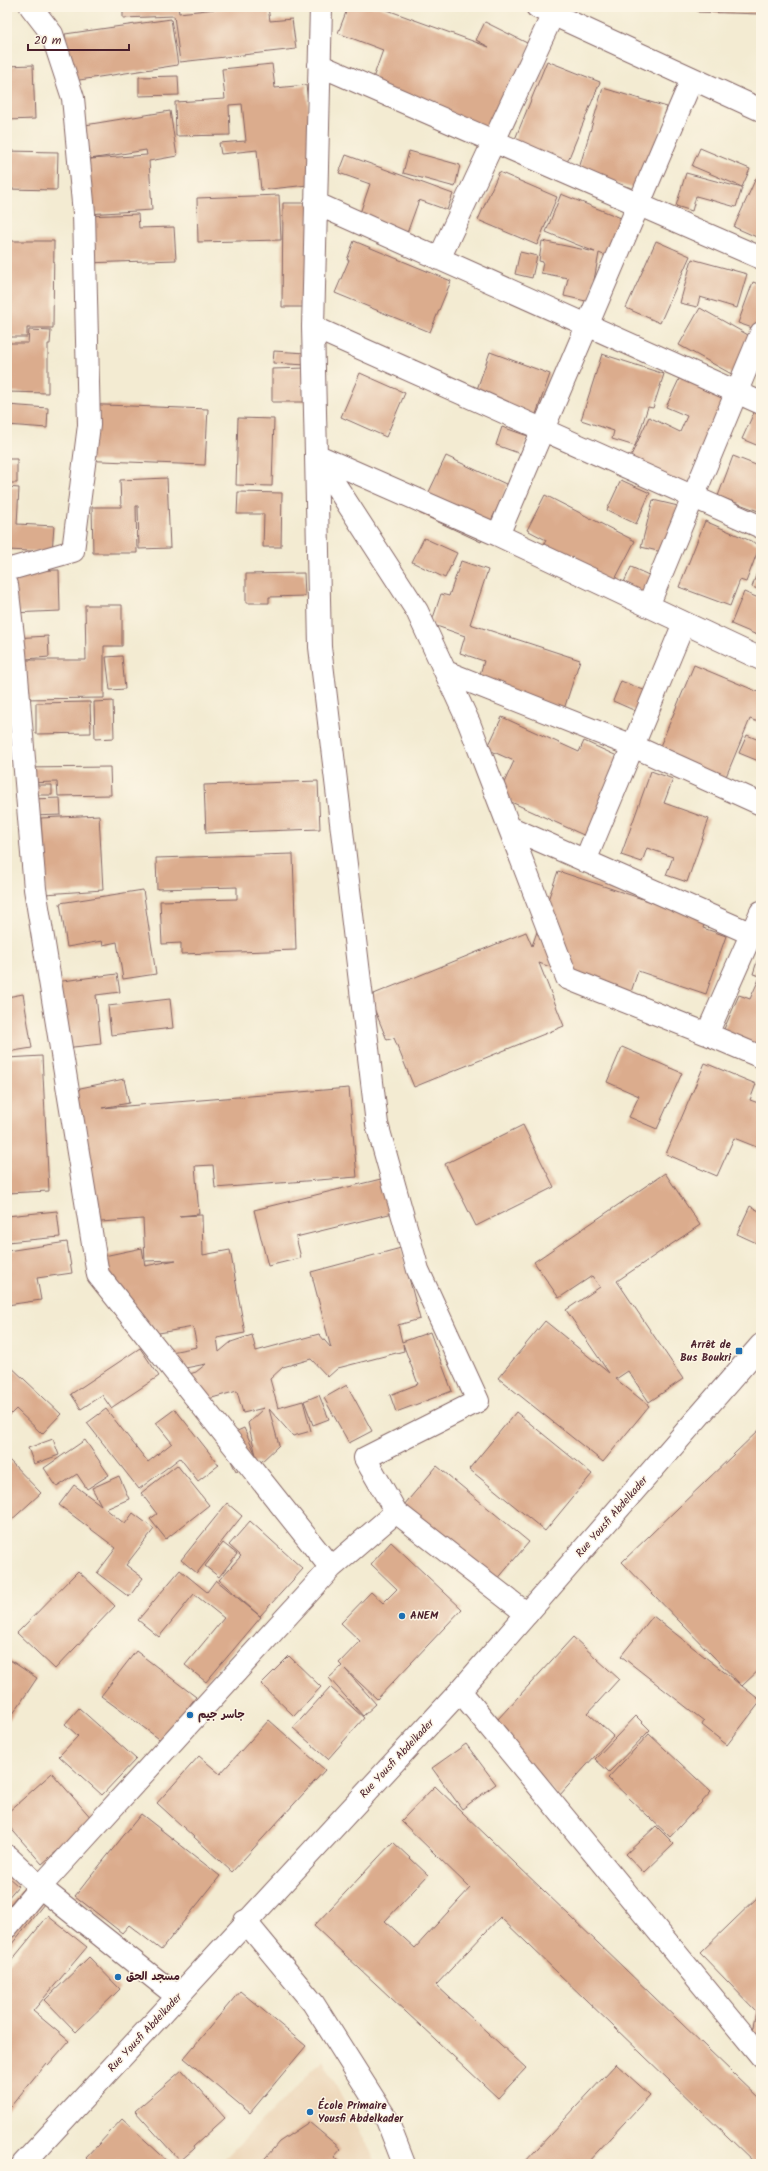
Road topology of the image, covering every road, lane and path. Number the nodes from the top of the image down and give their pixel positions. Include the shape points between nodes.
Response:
1 (31, 7) edge
2 (321, 7) edge
3 (545, 11) edge
4 (319, 65) junction
5 (692, 79) junction
6 (761, 110) edge
7 (494, 141) junction
8 (316, 203) junction
9 (639, 204) junction
10 (761, 258) edge
11 (439, 259) junction
12 (588, 325) junction
13 (313, 327) junction
14 (761, 333) edge
15 (737, 392) junction
16 (761, 403) edge
17 (543, 430) junction
18 (316, 455) junction
19 (693, 497) junction
20 (761, 527) edge
21 (498, 535) junction
22 (7, 570) edge
23 (7, 585) edge
24 (648, 606) junction
25 (684, 623) junction
26 (761, 659) edge
27 (446, 672) junction
28 (633, 746) junction
29 (761, 804) edge
30 (511, 828) junction
31 (585, 861) junction
32 (761, 912) edge
33 (756, 936) edge
34 (707, 1034) junction
35 (761, 1057) edge
36 (761, 1345) edge
37 (396, 1512) junction
38 (331, 1568) junction
39 (527, 1614) junction
40 (460, 1691) junction
41 (7, 1856) edge
42 (40, 1887) junction
43 (246, 1921) junction
44 (7, 1927) edge
45 (178, 1997) junction
46 (761, 2056) edge
47 (23, 2164) edge
48 (404, 2164) edge

1 - 22 street via 52,34 73,98 84,213 89,425 73,551
2 - 4 street
3 - 5 street
3 - 7 street
4 - 7 street
4 - 8 street
5 - 6 street
5 - 9 street
7 - 9 street
7 - 11 street
8 - 11 street
8 - 13 street
9 - 10 street
9 - 12 street
11 - 12 street
12 - 15 street
12 - 17 street
13 - 17 street
13 - 18 street
14 - 15 street
15 - 16 street
15 - 19 street
17 - 19 street
17 - 21 street
18 - 21 street
18 - 27 street via 417,611
18 - 37 street via 320,647 377,1124 418,1270 478,1402 365,1458
19 - 20 street
19 - 24 street
21 - 24 street
23 - 38 street via 35,889 98,1275
24 - 25 street
25 - 26 street
25 - 28 street
27 - 28 street
27 - 30 street
28 - 29 street
28 - 31 street
30 - 31 street
30 - 34 street via 567,978
31 - 33 street
32 - 33 street
33 - 34 street
34 - 35 street
36 - 39 street, Rue Yousfi Abdelkader
37 - 38 street
37 - 39 street
38 - 42 street
39 - 40 street, Rue Yousfi Abdelkader
40 - 43 street, Rue Yousfi Abdelkader
40 - 46 street
41 - 42 street
42 - 44 street
42 - 45 street
43 - 45 street, Rue Yousfi Abdelkader
43 - 48 street via 313,2003 387,2120
45 - 47 street, Rue Yousfi Abdelkader

